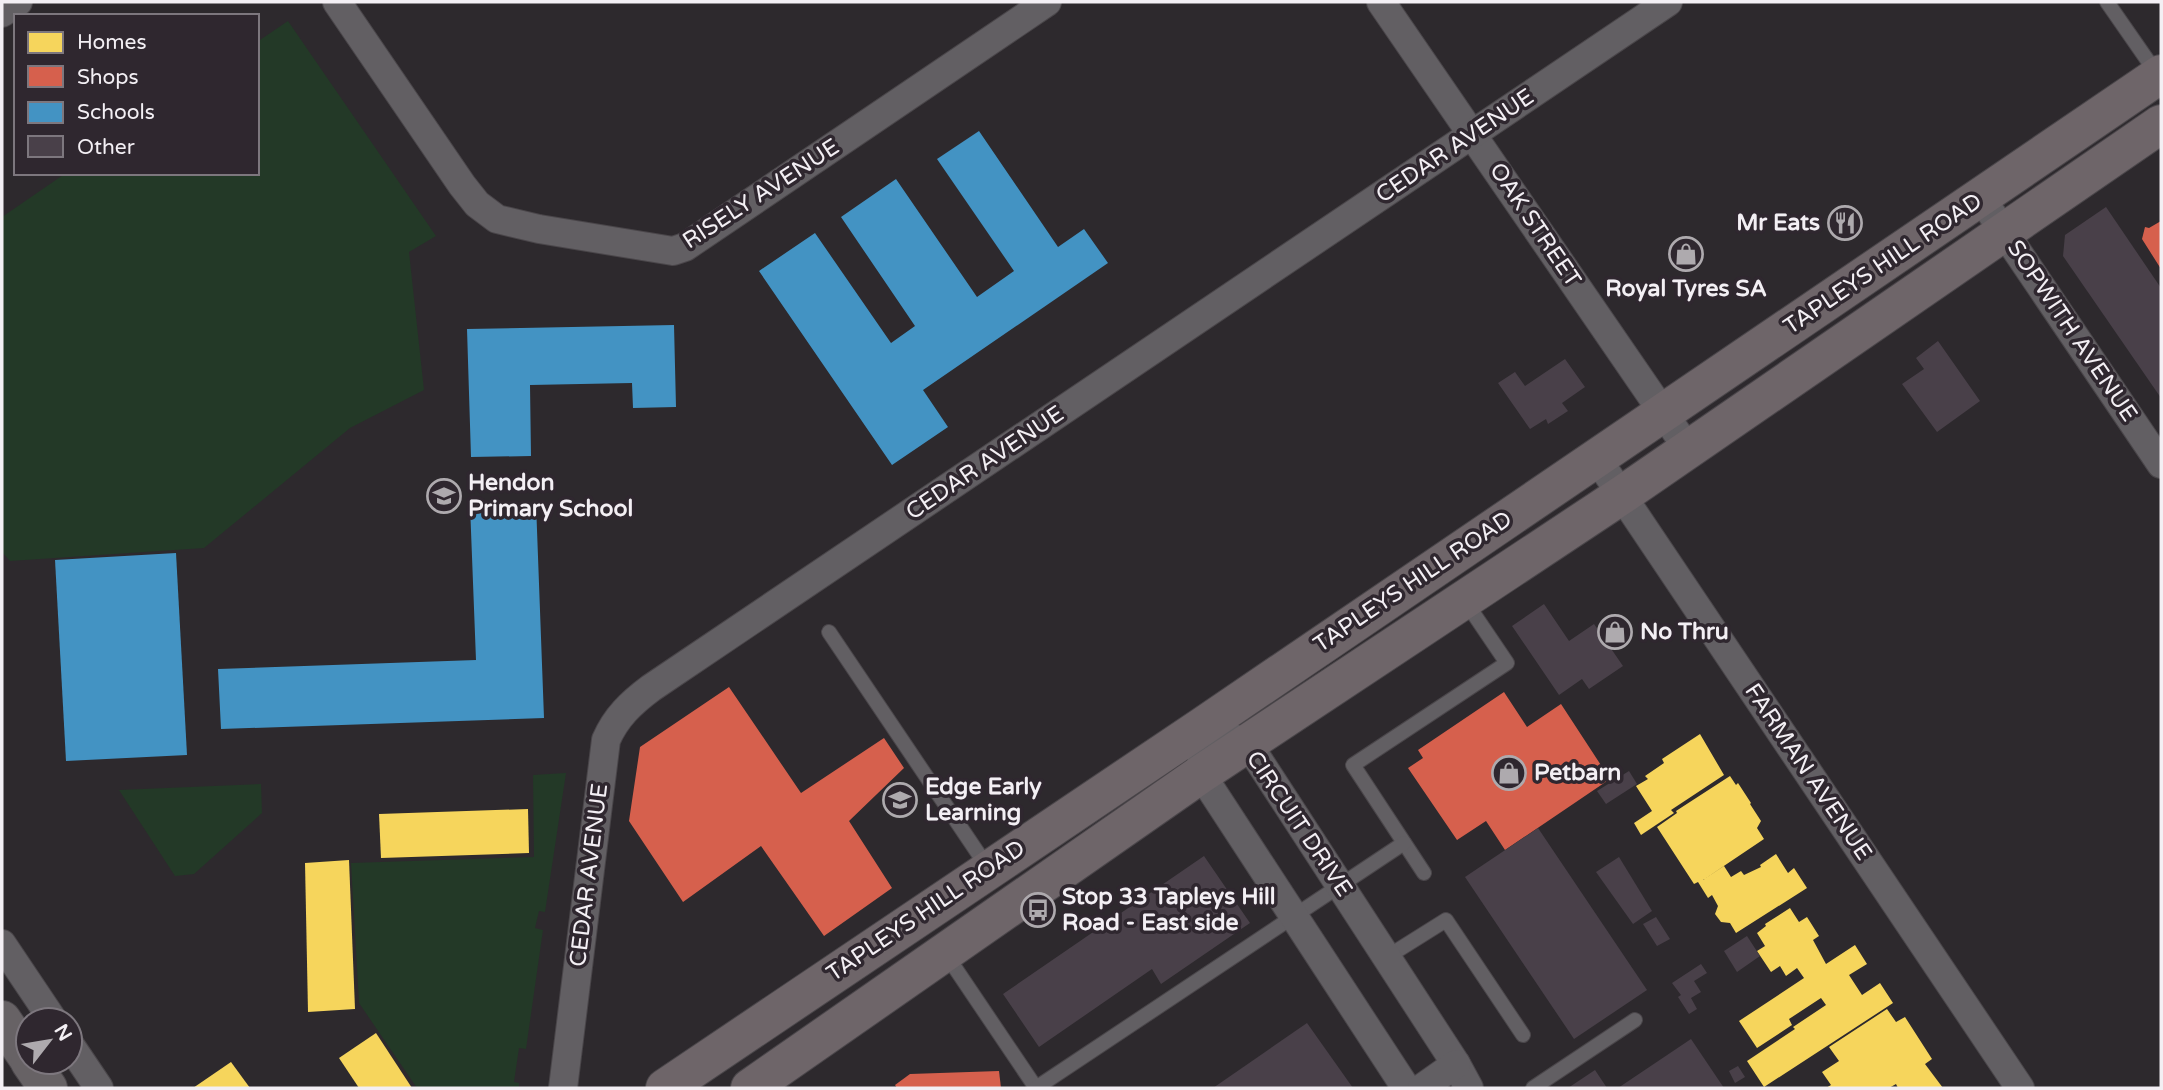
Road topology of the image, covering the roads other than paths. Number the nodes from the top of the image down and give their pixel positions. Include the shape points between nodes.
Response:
1 (18, 2) edge
2 (337, 2) edge
3 (1047, 2) edge
4 (1381, 2) edge
5 (1668, 2) edge
6 (2107, 2) edge
7 (2, 13) edge
8 (2160, 77) edge
9 (2161, 124) edge
10 (1473, 135) junction
11 (1981, 198) junction
12 (2006, 232) junction
13 (1663, 412) junction
14 (1688, 449) junction
15 (1596, 457) junction
16 (2161, 464) edge
17 (1622, 495) junction
18 (1464, 600) junction
19 (829, 632) dead end
20 (1203, 726) junction
21 (1248, 744) junction
22 (1200, 775) junction
23 (1405, 843) junction
24 (988, 869) junction
25 (1424, 873) dead end
26 (1340, 885) junction
27 (1293, 916) junction
28 (2, 944) edge
29 (945, 952) junction
30 (1387, 957) junction
31 (44, 1006) edge
32 (2, 1020) edge
33 (1635, 1020) dead end
34 (1523, 1035) dead end
35 (14, 1038) edge
36 (84, 1069) edge
37 (1462, 1076) edge
38 (99, 1088) edge
39 (563, 1088) edge
40 (665, 1088) edge
41 (750, 1088) edge
42 (1036, 1088) edge
43 (1406, 1088) edge
44 (1422, 1088) edge
45 (1533, 1088) edge
46 (2020, 1088) edge

1 - 7 street
2 - 3 street, RISELY AVENUE via 462,185 497,219 673,251
4 - 10 street, OAK STREET
5 - 10 street, CEDAR AVENUE
6 - 8 lane
8 - 11 main road, TAPLEYS HILL ROAD
9 - 12 main road, TAPLEYS HILL ROAD
10 - 13 street, OAK STREET
10 - 39 street, CEDAR AVENUE via 630,704 606,740
11 - 12 street, SOPWITH AVENUE
11 - 13 main road, TAPLEYS HILL ROAD
12 - 14 main road, TAPLEYS HILL ROAD
12 - 16 street, SOPWITH AVENUE
13 - 14 street, OAK STREET
13 - 15 main road, TAPLEYS HILL ROAD
14 - 17 main road, TAPLEYS HILL ROAD
15 - 17 street, FARMAN AVENUE
15 - 20 main road, TAPLEYS HILL ROAD
17 - 18 main road, TAPLEYS HILL ROAD
17 - 46 street, FARMAN AVENUE
18 - 21 main road, TAPLEYS HILL ROAD
18 - 23 lane via 1507,663 1353,765
19 - 24 lane
20 - 21 street, CIRCUIT DRIVE
20 - 22 street
20 - 24 main road, TAPLEYS HILL ROAD
21 - 22 main road, TAPLEYS HILL ROAD
21 - 26 street, CIRCUIT DRIVE
22 - 27 street
22 - 29 main road, TAPLEYS HILL ROAD
23 - 25 lane
23 - 26 lane
24 - 40 main road, TAPLEYS HILL ROAD
26 - 27 lane
26 - 30 street, CIRCUIT DRIVE
27 - 42 lane
27 - 43 street
28 - 31 street
29 - 41 main road, TAPLEYS HILL ROAD
29 - 42 lane
30 - 34 lane via 1446,920
30 - 37 street, CIRCUIT DRIVE
32 - 35 main road
33 - 45 lane
36 - 38 street
37 - 44 street

